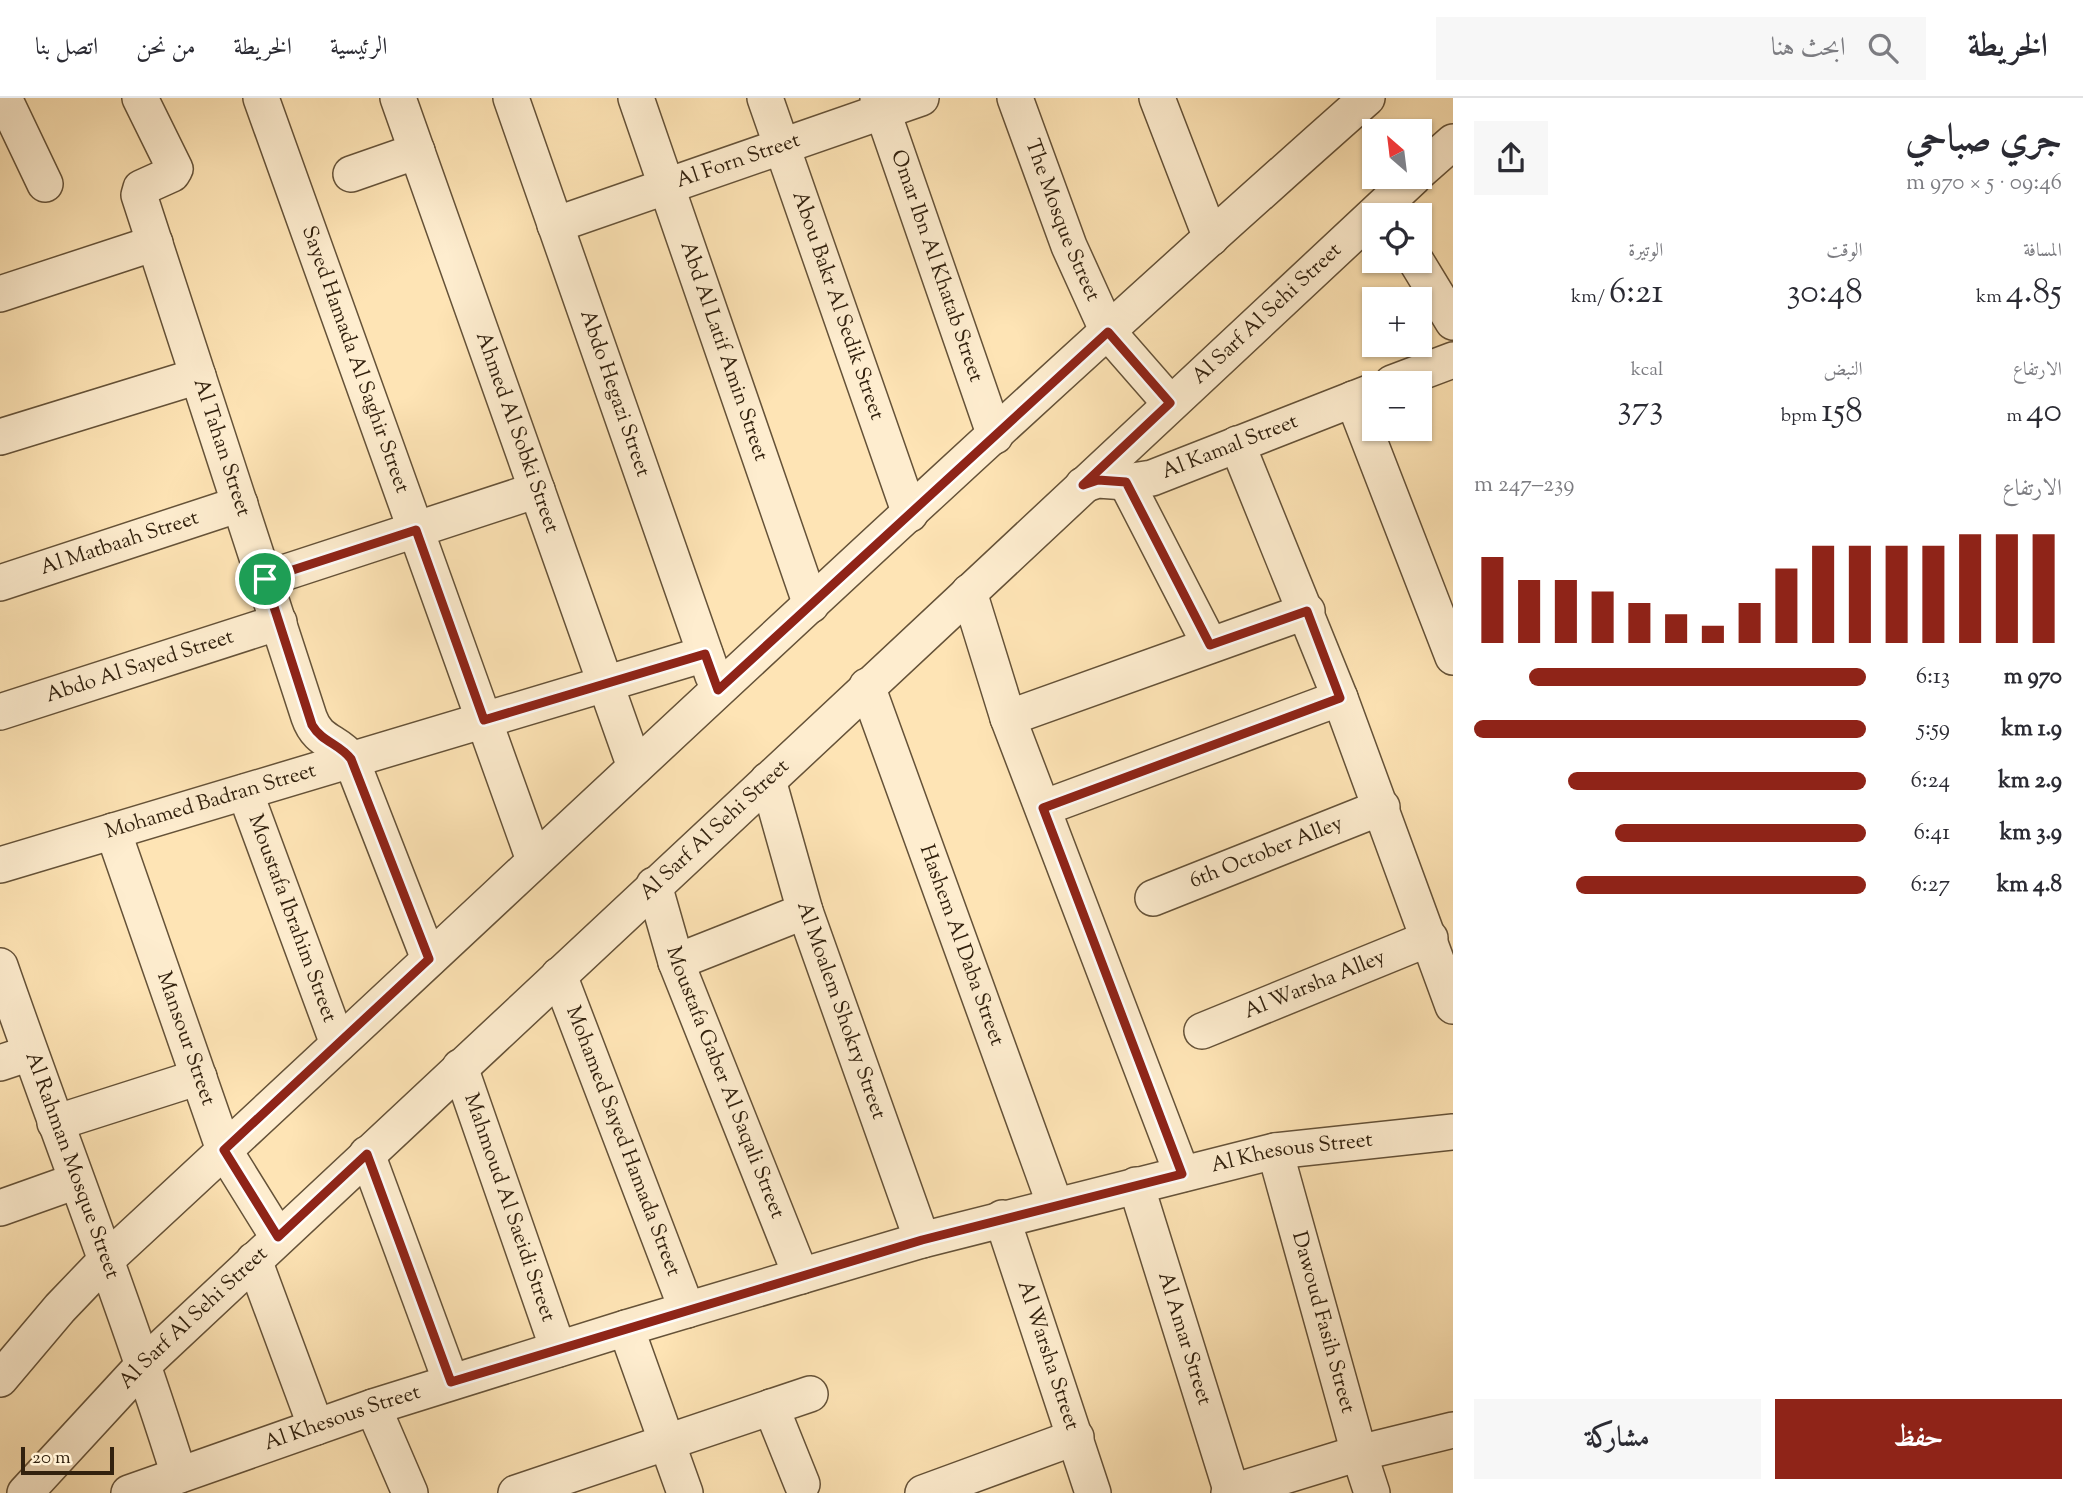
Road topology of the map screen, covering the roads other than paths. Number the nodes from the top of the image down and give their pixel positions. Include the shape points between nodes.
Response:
1 (4, 98) edge
2 (140, 98) edge
3 (261, 98) edge
4 (398, 98) edge
5 (511, 98) edge
6 (636, 98) edge
7 (765, 98) edge
8 (921, 98) edge
9 (1015, 98) edge
10 (1157, 98) edge
11 (1358, 101) edge
12 (880, 105) edge
13 (11, 142) edge
14 (1453, 142) edge
15 (782, 146) junction
16 (417, 150) junction
17 (1432, 161) edge
18 (351, 174) dead end
19 (45, 184) dead end
20 (667, 187) junction
21 (1404, 189) edge
22 (1392, 203) edge
23 (555, 225) junction
24 (1362, 231) edge
25 (1211, 238) junction
26 (155, 243) junction
27 (1423, 273) edge
28 (0, 294) edge
29 (1453, 321) edge
30 (1108, 332) junction
31 (1453, 360) edge
32 (1424, 371) edge
33 (198, 376) junction
34 (1362, 396) edge
35 (1170, 403) junction
36 (995, 436) junction
37 (0, 437) edge
38 (1380, 441) edge
39 (1237, 444) junction
40 (1126, 482) junction
41 (1083, 485) junction
42 (537, 490) junction
43 (240, 504) junction
44 (910, 514) junction
45 (416, 530) junction
46 (265, 579) junction
47 (0, 583) edge
48 (968, 592) junction
49 (811, 605) junction
50 (1307, 611) junction
51 (279, 622) junction
52 (1210, 645) junction
53 (705, 654) junction
54 (1453, 657) edge
55 (606, 684) junction
56 (867, 686) junction
57 (718, 690) junction
58 (1340, 698) junction
59 (0, 712) edge
60 (1008, 718) junction
61 (484, 720) junction
62 (351, 759) junction
63 (635, 767) junction
64 (768, 780) junction
65 (245, 792) junction
66 (1382, 807) junction
67 (1043, 808) junction
68 (113, 831) junction
69 (534, 860) junction
70 (0, 865) edge
71 (654, 886) junction
72 (1153, 898) dead end
73 (805, 911) junction
74 (1430, 938) junction
75 (429, 959) junction
76 (676, 962) junction
77 (0, 966) edge
78 (559, 975) junction
79 (1453, 1006) edge
80 (1202, 1031) dead end
81 (338, 1044) junction
82 (15, 1058) edge
83 (460, 1067) junction
84 (199, 1077) junction
85 (55, 1123) junction
86 (1453, 1132) edge
87 (224, 1150) junction
88 (1275, 1151) junction
89 (367, 1154) junction
90 (1182, 1174) junction
91 (76, 1181) junction
92 (1136, 1185) junction
93 (1055, 1205) junction
94 (0, 1208) edge
95 (1002, 1218) junction
96 (922, 1240) junction
97 (266, 1248) junction
98 (106, 1259) junction
99 (801, 1276) junction
100 (687, 1310) junction
101 (626, 1328) junction
102 (558, 1349) junction
103 (144, 1364) junction
104 (5, 1368) edge
105 (451, 1382) junction
106 (810, 1394) dead end
107 (373, 1407) junction
108 (771, 1407) junction
109 (316, 1427) junction
110 (1453, 1430) edge
111 (1076, 1437) junction
112 (667, 1442) junction
113 (1359, 1453) junction
114 (201, 1478) edge
115 (802, 1485) dead end
116 (25, 1493) edge
117 (129, 1493) edge
118 (410, 1493) edge
119 (516, 1493) edge
120 (685, 1493) edge
121 (923, 1493) edge
122 (1093, 1493) edge
123 (1231, 1493) edge
124 (1373, 1493) edge

1 - 13 street
2 - 26 street, Al Tahan Street via 174,169 139,191
3 - 45 street, Sayed Hamada Al Saghir Street
4 - 16 street, Ahmed Al Sobki Street
5 - 23 street, Abdo Hegazi Street
6 - 20 street, Abd Al Latif Amin Street
7 - 15 street, Abou Bakr Al Sedik Street
8 - 12 street, Al Forn Street
9 - 30 street, The Mosque Street via 1069,246
10 - 25 street
11 - 25 street
12 - 15 street, Al Forn Street
12 - 36 street, Omar Ibn Al Khatab Street
13 - 19 street
14 - 17 street
15 - 20 street, Al Forn Street
15 - 44 street, Abou Bakr Al Sedik Street
16 - 18 street
16 - 42 street, Ahmed Al Sobki Street
20 - 23 street, Al Forn Street
20 - 49 street, Abd Al Latif Amin Street
21 - 22 street, Al Sarf Al Sehi Street
23 - 53 street, Abdo Hegazi Street
24 - 35 street, Al Sarf Al Sehi Street
25 - 30 street
26 - 28 street
26 - 33 street, Al Tahan Street
27 - 29 street
30 - 35 street, The Mosque Street
30 - 36 street
31 - 32 street
33 - 37 street
33 - 43 street, Al Tahan Street
34 - 39 street, Al Kamal Street
35 - 41 street, Al Sarf Al Sehi Street
36 - 44 street
38 - 54 street
39 - 40 street, Al Kamal Street via 1152,478
39 - 50 street
40 - 41 street, Al Kamal Street via 1098,480
40 - 52 street
41 - 48 street, Al Sarf Al Sehi Street
42 - 45 street
42 - 55 street, Ahmed Al Sobki Street
43 - 46 street, Al Tahan Street
43 - 47 street, Al Matbaah Street
44 - 49 street
45 - 46 street
45 - 61 street, Sayed Hamada Al Saghir Street
46 - 51 street, Al Tahan Street
48 - 56 street, Al Sarf Al Sehi Street
48 - 60 street
49 - 57 street
50 - 52 street
50 - 58 street
51 - 59 street, Abdo Al Sayed Street
51 - 62 street, Al Tahan Street via 312,725
52 - 60 street
53 - 55 street, Mohamed Badran Street
53 - 57 street, Abdo Hegazi Street
55 - 61 street, Mohamed Badran Street
55 - 63 street, Ahmed Al Sobki Street
56 - 64 street, Al Sarf Al Sehi Street
56 - 93 street, Hashem Al Daba Street
57 - 63 street
58 - 66 street
58 - 67 street
60 - 67 street
61 - 62 street, Mohamed Badran Street
61 - 69 street, Sayed Hamada Al Saghir Street
62 - 65 street, Mohamed Badran Street
62 - 75 street
63 - 69 street
64 - 71 street, Al Sarf Al Sehi Street
64 - 73 street, Al Moalem Shokry Street
65 - 68 street, Mohamed Badran Street
65 - 81 street, Moustafa Ibrahim Street
66 - 72 street, 6th October Alley
66 - 74 street
67 - 90 street
68 - 70 street, Mohamed Badran Street
68 - 84 street, Mansour Street
69 - 75 street
71 - 76 street, Moustafa Gaber Al Saqali Street
71 - 78 street, Al Sarf Al Sehi Street
73 - 76 street
73 - 96 street, Al Moalem Shokry Street
74 - 79 street
74 - 80 street, Al Warsha Alley
75 - 81 street
76 - 99 street, Moustafa Gaber Al Saqali Street
77 - 82 street, Al Rahman Mosque Street
78 - 83 street, Al Sarf Al Sehi Street
78 - 100 street, Mohamed Sayed Hamada Street
81 - 87 street
82 - 85 street, Al Rahman Mosque Street
83 - 89 street, Al Sarf Al Sehi Street
83 - 102 street, Mahmoud Al Saeidi Street
84 - 85 street
84 - 87 street, Mansour Street
85 - 91 street, Al Rahman Mosque Street
86 - 88 street, Al Khesous Street
87 - 97 street, Mansour Street
87 - 98 street
88 - 90 street, Al Khesous Street
88 - 113 street, Dawoud Fasih Street
89 - 97 street, Al Sarf Al Sehi Street
89 - 105 street
90 - 92 street, Al Khesous Street
91 - 94 street
91 - 98 street, Al Rahman Mosque Street
92 - 93 street, Al Khesous Street
92 - 123 street, Al Amar Street
93 - 95 street, Al Khesous Street
95 - 96 street, Al Khesous Street
95 - 111 street, Al Warsha Street
96 - 99 street, Al Khesous Street
97 - 103 street, Al Sarf Al Sehi Street
97 - 109 street, Mansour Street
98 - 103 street, Al Rahman Mosque Street
98 - 104 street
99 - 100 street, Al Khesous Street
100 - 101 street, Al Khesous Street
101 - 102 street, Al Khesous Street
101 - 112 street
102 - 105 street, Al Khesous Street
103 - 114 street, Al Rahman Mosque Street
103 - 116 street, Al Sarf Al Sehi Street
105 - 107 street, Al Khesous Street
106 - 108 street
107 - 109 street, Al Khesous Street
107 - 118 street
108 - 112 street
108 - 115 street
109 - 114 street, Al Khesous Street
110 - 113 street
111 - 121 street
111 - 122 street, Al Warsha Street
112 - 119 street
112 - 120 street
113 - 123 street
113 - 124 street, Dawoud Fasih Street
114 - 117 street, Al Khesous Street

